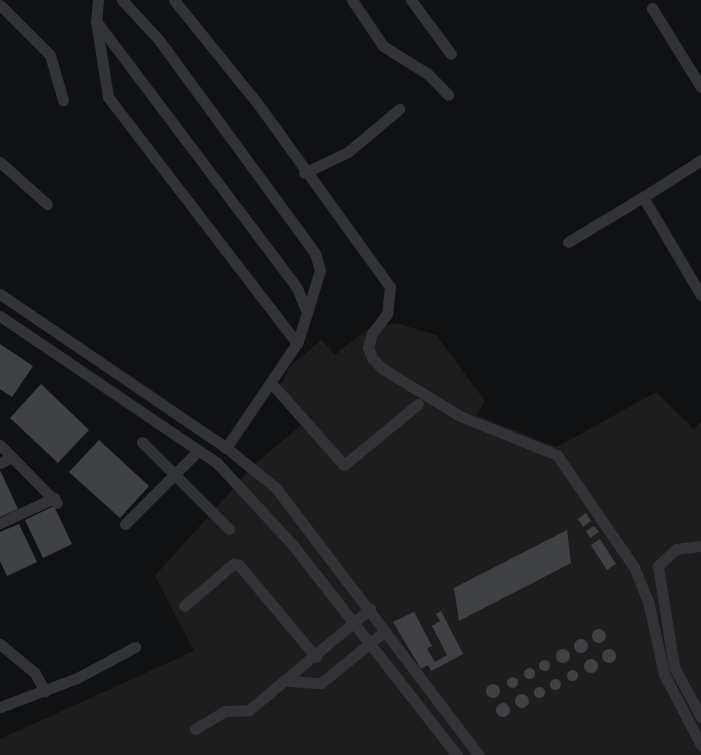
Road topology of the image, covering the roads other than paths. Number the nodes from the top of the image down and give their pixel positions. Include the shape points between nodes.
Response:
1 (98, 0) edge
2 (122, 0) edge
3 (174, 0) edge
4 (352, 0) edge
5 (411, 0) edge
6 (0, 5) edge
7 (652, 8) dead end
8 (96, 21) junction
9 (451, 54) dead end
10 (701, 87) edge
11 (448, 95) dead end
12 (63, 100) dead end
13 (399, 109) dead end
14 (701, 160) edge
15 (0, 162) edge
16 (304, 173) junction
17 (642, 197) junction
18 (47, 204) dead end
19 (568, 242) dead end
20 (0, 294) edge
21 (701, 295) edge
22 (307, 313) junction
23 (0, 316) edge
24 (297, 343) junction
25 (272, 384) junction
26 (418, 404) dead end
27 (142, 442) dead end
28 (0, 444) edge
29 (226, 448) junction
30 (198, 451) junction
31 (12, 457) junction
32 (0, 463) edge
33 (175, 474) junction
34 (0, 523) edge
35 (125, 524) dead end
36 (229, 529) dead end
37 (701, 546) edge
38 (184, 606) dead end
39 (370, 609) junction
40 (354, 623) junction
41 (385, 631) junction
42 (370, 643) junction
43 (0, 644) edge
44 (135, 647) dead end
45 (316, 657) junction
46 (289, 681) junction
47 (45, 692) junction
48 (0, 707) edge
49 (701, 717) edge
50 (195, 728) dead end
51 (701, 745) edge
52 (457, 755) edge
53 (479, 755) edge

1 - 8 street
2 - 22 street via 159,40 315,253 320,270
3 - 16 street via 252,97
4 - 11 street via 383,46 428,74
5 - 9 street
6 - 12 street via 50,55
7 - 10 street
8 - 22 street via 297,288
8 - 24 street via 108,97
13 - 16 street via 348,152
14 - 17 street
15 - 18 street
16 - 51 street via 390,287 386,314 372,333 368,347 372,358 383,369 460,416 557,455 634,567 666,679
17 - 19 street
17 - 21 street
20 - 29 street
22 - 24 street
23 - 30 street
24 - 25 street
25 - 26 street via 344,465
25 - 29 street
27 - 33 street
28 - 31 street
29 - 39 street via 276,488
30 - 33 street
30 - 40 street via 257,502
31 - 32 street
31 - 34 street via 55,500
33 - 35 street
33 - 36 street
37 - 49 street via 676,549 658,566 674,667
38 - 45 street via 233,564 239,565
39 - 40 street
39 - 41 street
40 - 42 street
40 - 45 street
41 - 42 street
41 - 53 street
42 - 46 street via 321,683
42 - 52 street
43 - 47 street via 35,673
44 - 47 street
45 - 46 street
46 - 50 street via 249,710 226,711
47 - 48 street

